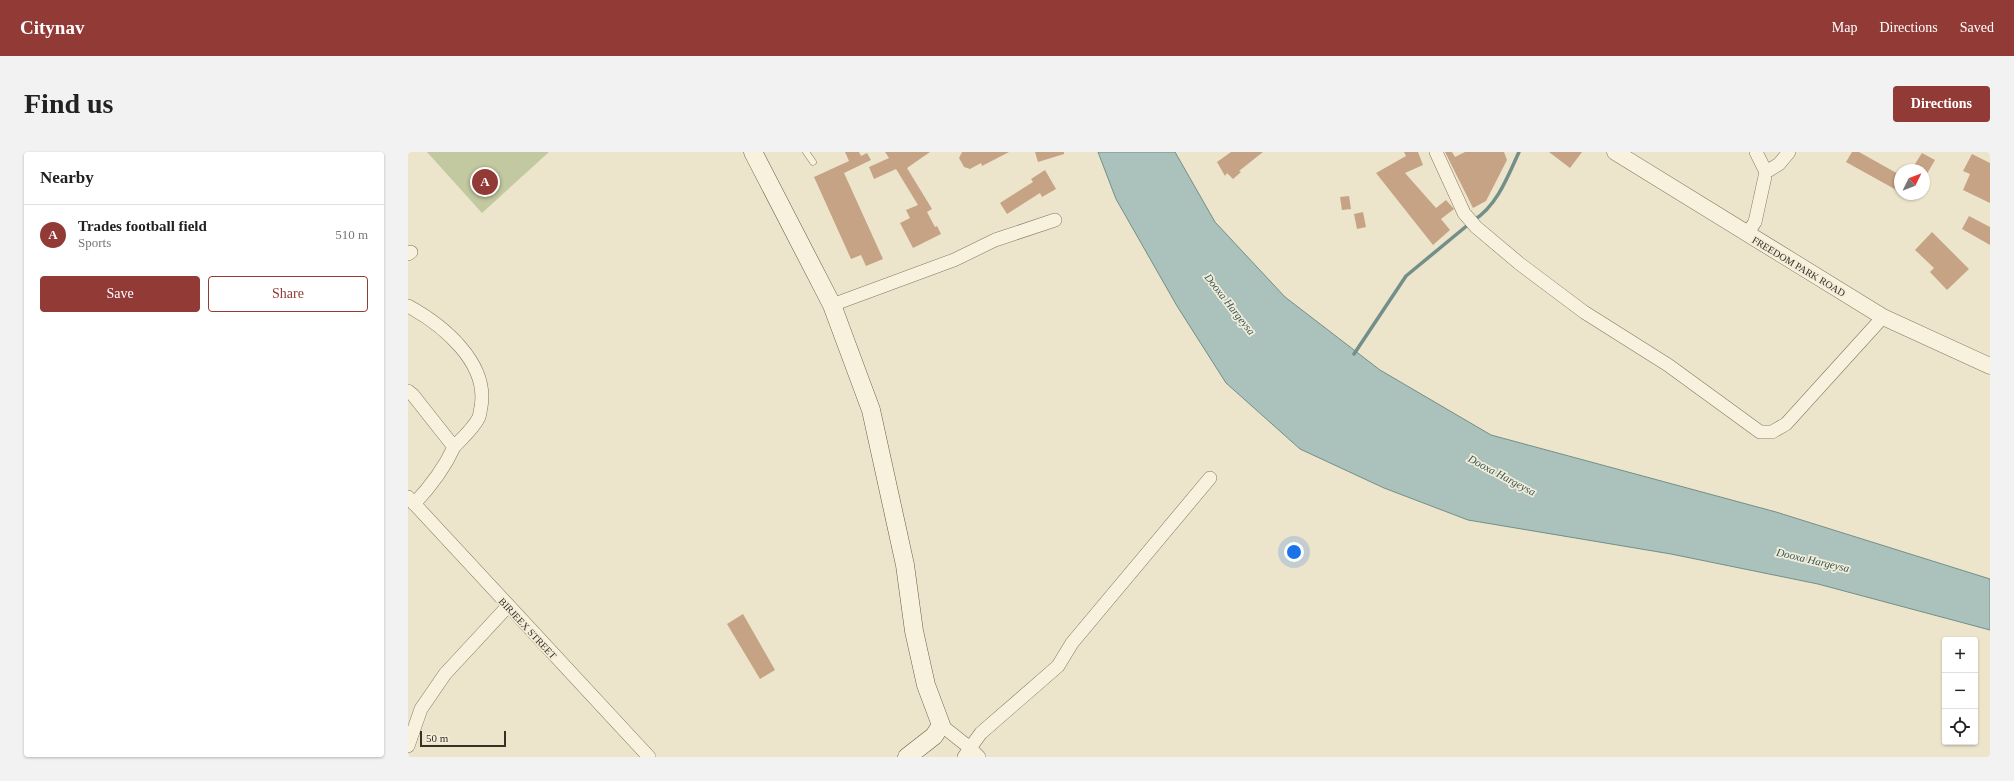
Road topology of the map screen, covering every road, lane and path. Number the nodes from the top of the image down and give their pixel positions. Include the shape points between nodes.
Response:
1 (753, 152) edge
2 (806, 152) edge
3 (1436, 152) edge
4 (1615, 152) edge
5 (1756, 152) edge
6 (1789, 152) edge
7 (813, 162) dead end
8 (1766, 172) junction
9 (1055, 220) dead end
10 (1747, 234) junction
11 (832, 305) junction
12 (408, 306) edge
13 (1883, 316) junction
14 (1990, 366) edge
15 (408, 391) edge
16 (454, 446) junction
17 (1210, 478) dead end
18 (411, 500) edge
19 (508, 606) junction
20 (941, 725) junction
21 (408, 746) edge
22 (967, 752) edge
23 (649, 757) edge
24 (907, 757) edge
25 (979, 757) edge

1 - 11 main road
2 - 7 lane
3 - 13 street via 1464,212 1476,227 1584,312 1668,364 1760,432 1772,432 1786,424
4 - 10 street, FREEDOM PARK ROAD
5 - 8 street
6 - 8 street via 1779,164
8 - 10 street via 1755,222
9 - 11 street via 995,240 954,260
10 - 13 street, FREEDOM PARK ROAD
11 - 20 main road via 871,410 905,565 914,631 926,685
12 - 16 street via 441,328 463,350 480,382 482,400 479,418
13 - 14 street, FREEDOM PARK ROAD
15 - 16 street
16 - 18 street via 434,482
17 - 22 street via 1072,643 1058,666 981,733
18 - 19 street, BIRJEEX STREET
19 - 21 street via 445,674 421,709
19 - 23 street, BIRJEEX STREET
20 - 22 street
20 - 24 main road via 934,736
22 - 25 street

